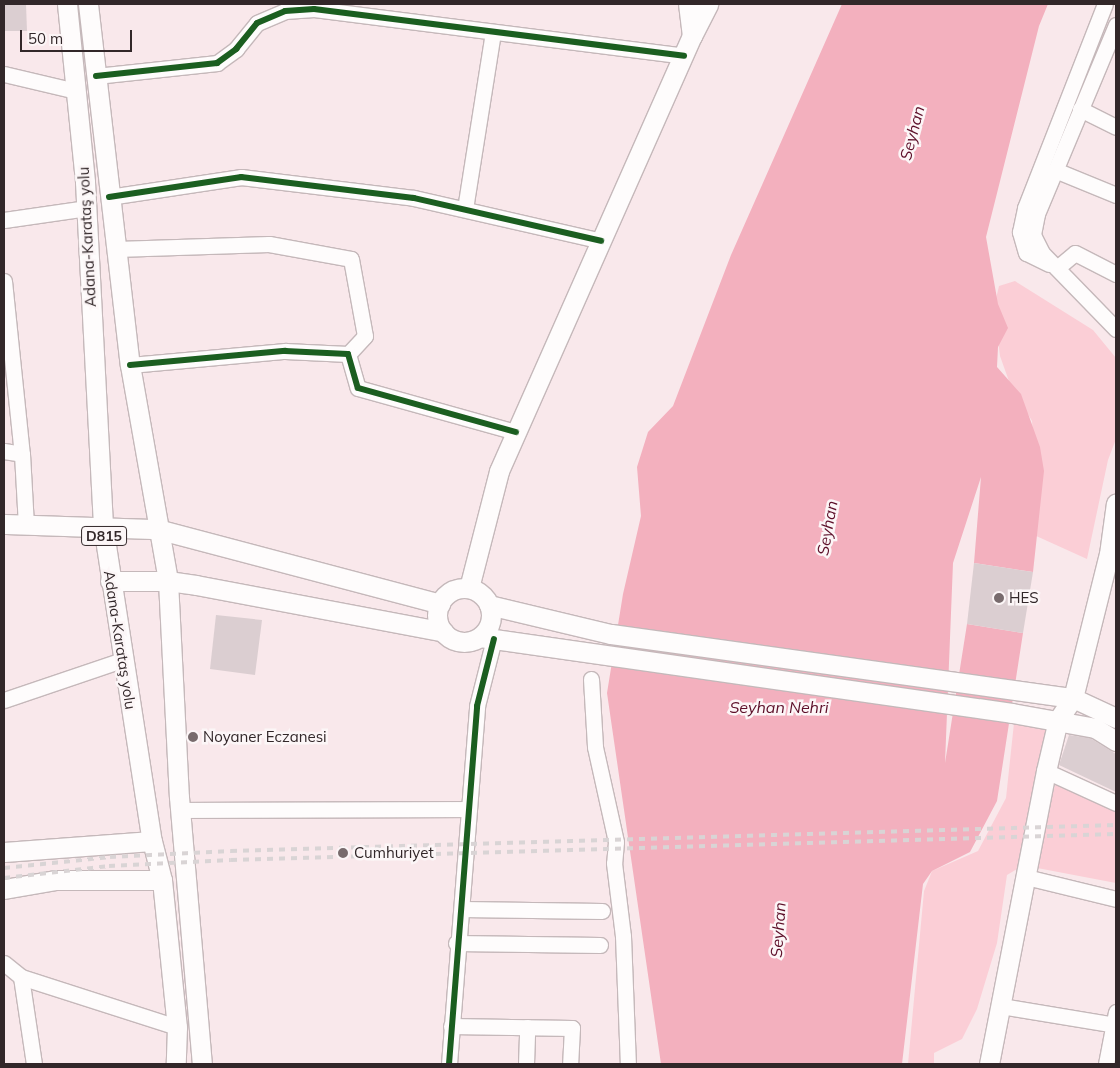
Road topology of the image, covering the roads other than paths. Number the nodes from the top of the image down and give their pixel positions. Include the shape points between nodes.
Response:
1 (67, 4) edge
2 (88, 4) edge
3 (688, 4) edge
4 (708, 4) edge
5 (1105, 4) edge
6 (1116, 25) edge
7 (493, 32) junction
8 (692, 36) junction
9 (684, 56) junction
10 (4, 74) edge
11 (96, 76) junction
12 (76, 91) junction
13 (1080, 109) junction
14 (1116, 127) edge
15 (1055, 170) junction
16 (1116, 195) edge
17 (109, 197) junction
18 (87, 208) junction
19 (465, 210) junction
20 (4, 220) edge
21 (601, 241) junction
22 (116, 249) junction
23 (1057, 268) junction
24 (1116, 274) edge
25 (4, 285) edge
26 (1116, 329) edge
27 (348, 354) junction
28 (130, 365) junction
29 (9, 380) edge
30 (516, 432) junction
31 (4, 451) edge
32 (22, 454) junction
33 (1116, 503) edge
34 (4, 524) edge
35 (26, 526) junction
36 (103, 526) junction
37 (156, 528) junction
38 (1113, 554) edge
39 (168, 580) junction
40 (110, 581) junction
41 (469, 588) junction
42 (440, 604) junction
43 (489, 604) junction
44 (444, 632) junction
45 (487, 638) junction
46 (122, 660) junction
47 (591, 678) dead end
48 (1073, 698) junction
49 (4, 700) edge
50 (1116, 718) edge
51 (1058, 720) junction
52 (1116, 741) edge
53 (1046, 772) junction
54 (1116, 803) edge
55 (469, 809) junction
56 (180, 810) junction
57 (152, 841) junction
58 (4, 852) edge
59 (1026, 877) junction
60 (162, 880) junction
61 (4, 889) edge
62 (1116, 899) edge
63 (462, 909) junction
64 (602, 911) dead end
65 (456, 943) junction
66 (600, 945) dead end
67 (4, 963) edge
68 (21, 977) junction
69 (1001, 1006) junction
70 (1116, 1020) edge
71 (177, 1026) junction
72 (451, 1026) junction
73 (527, 1027) junction
74 (34, 1064) edge
75 (176, 1064) edge
76 (202, 1064) edge
77 (449, 1064) edge
78 (526, 1064) edge
79 (570, 1064) edge
80 (628, 1064) edge
81 (989, 1064) edge
82 (1106, 1064) edge

1 - 12 main road, Adana-Karataş yolu / D815
2 - 11 main road, Adana-Karataş yolu
3 - 8 main road
4 - 8 main road
5 - 23 street via 1051,137 1025,208 1020,232 1026,253
6 - 13 street
7 - 9 street
7 - 11 street via 314,9 285,11 257,24 236,49 217,63
7 - 19 street
8 - 9 main road
9 - 21 main road
10 - 12 street
11 - 17 main road, Adana-Karataş yolu
12 - 18 main road, Adana-Karataş yolu / D815
13 - 14 street
13 - 15 street
15 - 16 street
15 - 23 street via 1037,214 1033,235 1042,253
17 - 19 street via 241,177 414,198
17 - 22 main road, Adana-Karataş yolu
18 - 20 street
18 - 36 main road, Adana-Karataş yolu / D815
19 - 21 street
21 - 30 main road
22 - 27 street via 269,244 351,259 364,336
22 - 28 main road, Adana-Karataş yolu
23 - 24 street via 1074,253
23 - 26 street
25 - 29 street
27 - 28 street via 285,351
27 - 30 street via 358,388
28 - 37 main road, Adana-Karataş yolu
29 - 32 street
30 - 41 main road via 499,471
31 - 32 street
32 - 35 street
33 - 38 main road
34 - 35 main road
35 - 36 main road
36 - 37 main road
36 - 40 main road, Adana-Karataş yolu / D815
37 - 39 main road, Adana-Karataş yolu
37 - 42 main road
38 - 48 main road
39 - 40 main road
39 - 44 main road
39 - 56 main road, Adana-Karataş yolu
40 - 46 main road, Adana-Karataş yolu / D815
41 - 42 main road via 452,591
41 - 43 main road
42 - 44 main road via 438,619
43 - 45 main road
43 - 48 main road via 611,634
44 - 45 main road via 465,642
45 - 51 main road
45 - 55 street via 477,706
46 - 49 street
46 - 57 main road, Adana-Karataş yolu / D815
47 - 80 street via 596,747 616,842 614,863 622,936
48 - 50 main road
48 - 51 main road
51 - 52 main road via 1095,728
51 - 53 main road
53 - 54 street
53 - 59 main road
55 - 56 street
55 - 63 street
56 - 76 main road, Adana-Karataş yolu
57 - 58 main road
57 - 60 main road, Adana-Karataş yolu / D815
59 - 62 street
59 - 69 main road
60 - 61 main road via 56,880
60 - 71 main road, Adana-Karataş yolu / D815
63 - 64 street
63 - 65 street
65 - 66 street
65 - 72 street
67 - 68 street
68 - 71 street
68 - 74 street
69 - 70 street
69 - 81 main road
70 - 82 street
71 - 75 main road, Adana-Karataş yolu / D815
72 - 73 street
72 - 77 street
73 - 78 street
73 - 79 street via 572,1028

